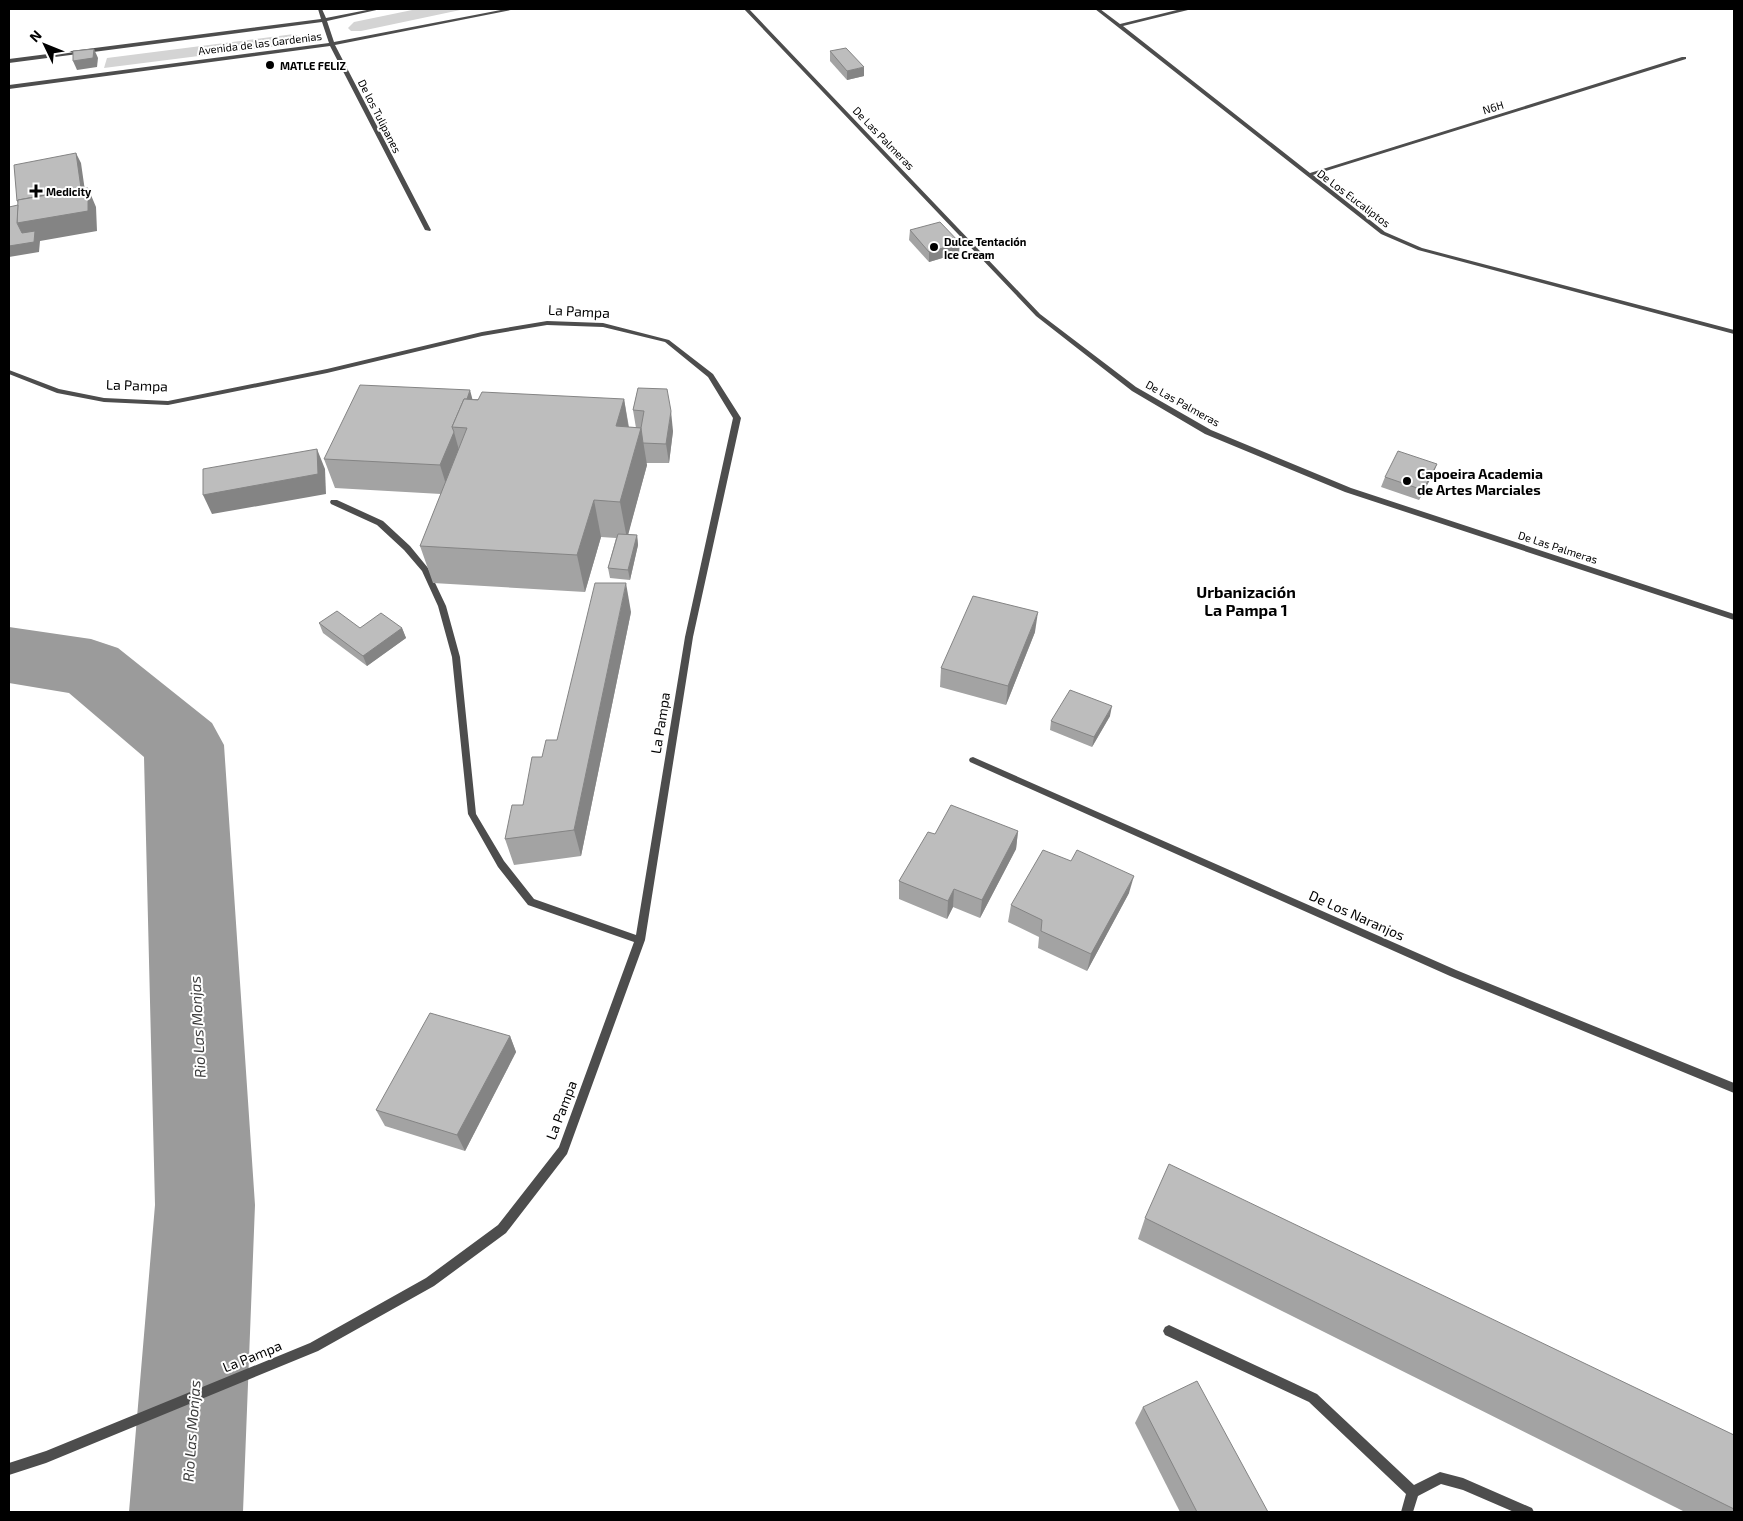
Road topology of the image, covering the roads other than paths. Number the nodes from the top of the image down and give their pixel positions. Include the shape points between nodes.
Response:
1 (320, 9) edge
2 (378, 9) edge
3 (513, 9) edge
4 (746, 9) edge
5 (1097, 9) edge
6 (1186, 9) edge
7 (326, 20) junction
8 (1118, 26) junction
9 (332, 44) junction
10 (1684, 58) dead end
11 (9, 61) edge
12 (9, 87) edge
13 (1308, 175) junction
14 (428, 230) dead end
15 (1734, 332) edge
16 (9, 372) edge
17 (334, 502) dead end
18 (1734, 617) edge
19 (972, 760) dead end
20 (640, 940) junction
21 (1734, 1088) edge
22 (1169, 1331) dead end
23 (314, 1346) joint
24 (9, 1469) edge
25 (1412, 1492) junction
26 (1407, 1512) edge
27 (1528, 1512) edge

1 - 7 street, De los Tulipanes
2 - 7 street, Avenida de las Gardenias
3 - 9 street, Avenida de las Gardenias
4 - 18 street, De Las Palmeras via 1038,315 1134,389 1208,432 1348,490
5 - 8 street, De Los Eucaliptos
6 - 8 street
7 - 9 street, De los Tulipanes
7 - 11 street, Avenida de las Gardenias
8 - 13 street, De Los Eucaliptos
9 - 12 street, Avenida de las Gardenias
9 - 14 street, De los Tulipanes
10 - 13 street, N6H
13 - 15 street, De Los Eucaliptos via 1383,233 1400,242
16 - 20 street, La Pampa via 57,391 104,400 168,403 327,371 482,334 547,323 602,325 667,341 711,376 737,418 689,637
17 - 20 street via 380,523 407,548 425,570 442,606 456,657 472,814 501,864 531,902
19 - 21 street, De Los Naranjos via 1453,973
20 - 23 street, La Pampa via 563,1150 502,1229 430,1282
22 - 25 street via 1314,1398
23 - 24 street, La Pampa via 46,1458
25 - 26 street
25 - 27 street via 1440,1478 1463,1484

